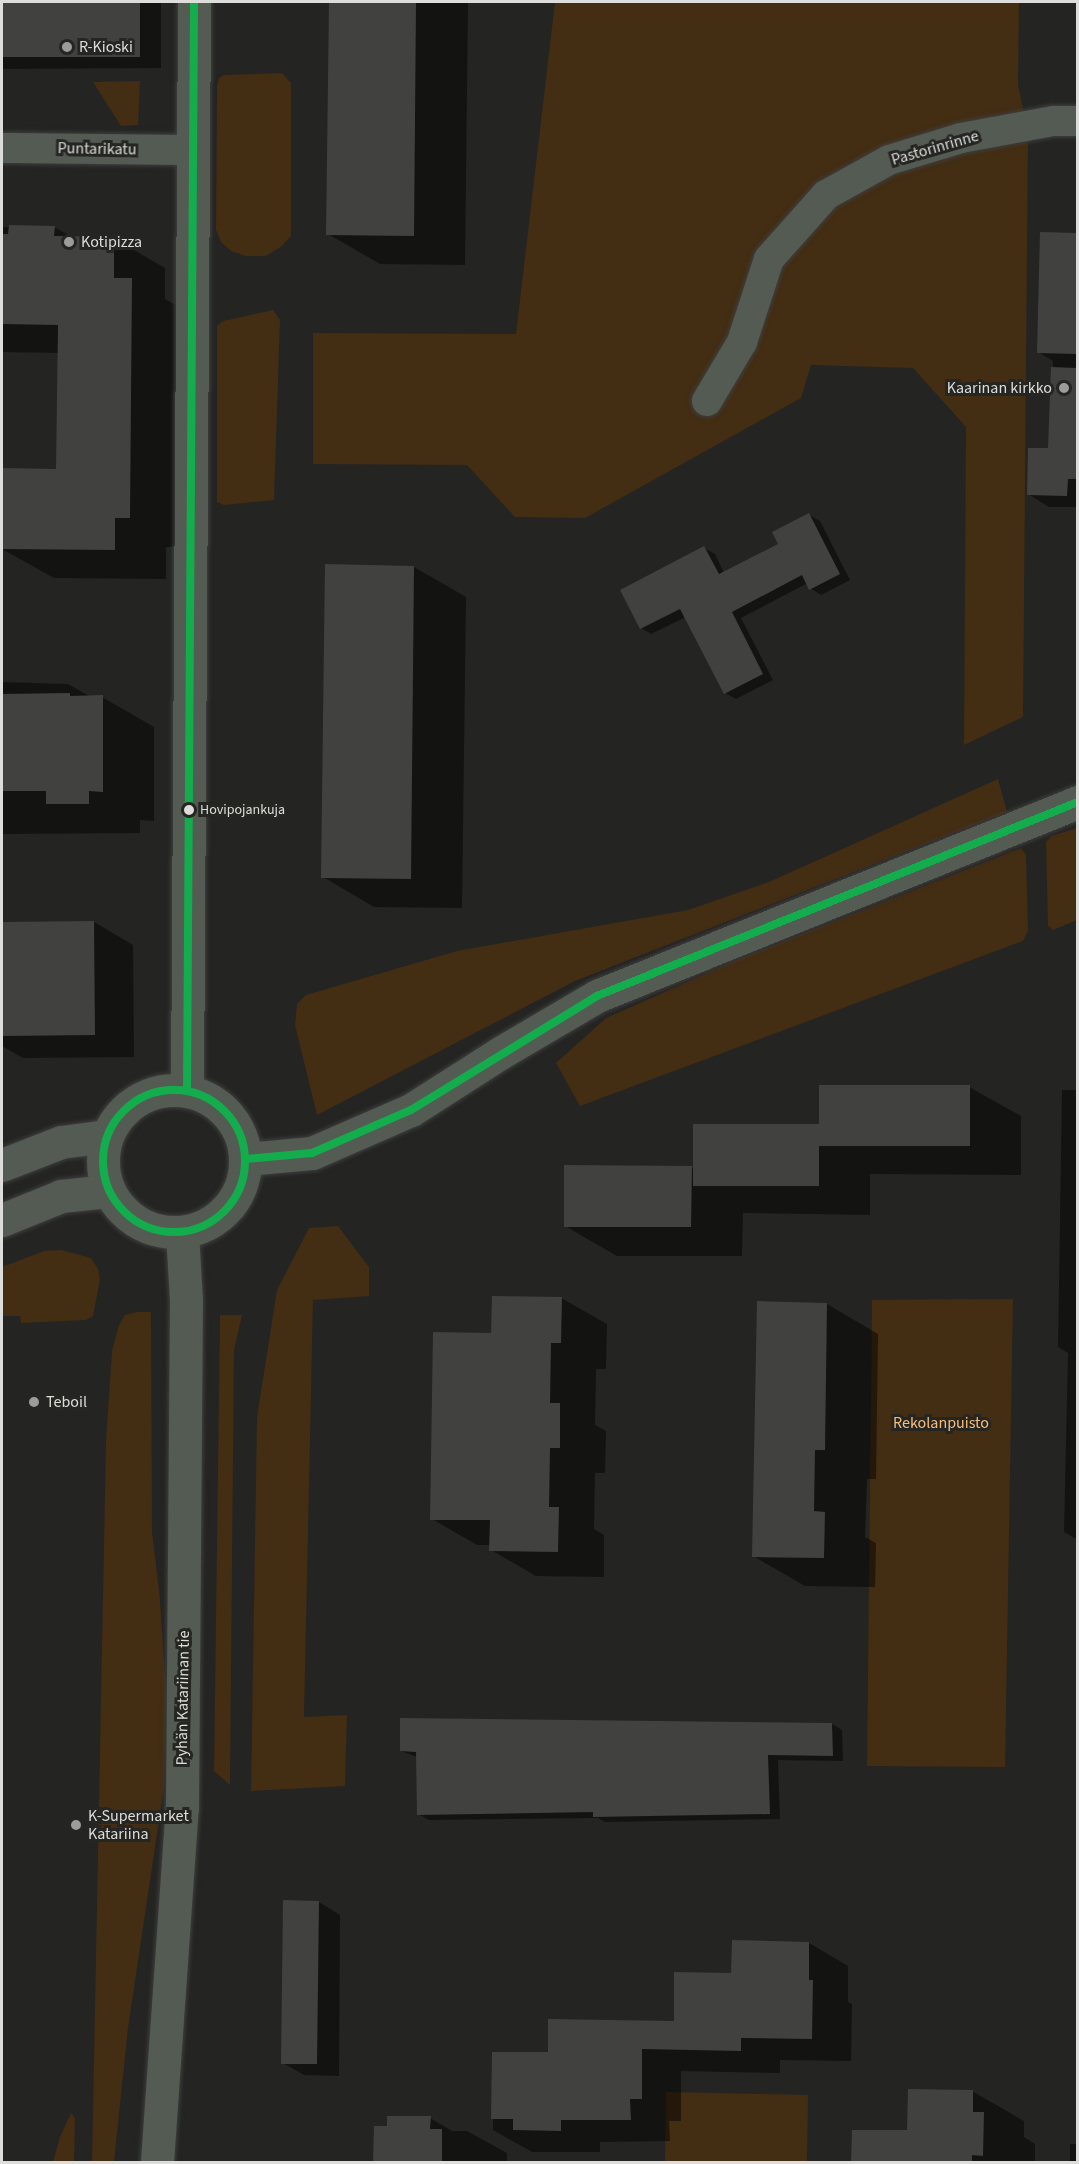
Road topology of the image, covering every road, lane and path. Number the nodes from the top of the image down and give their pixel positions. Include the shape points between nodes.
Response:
1 (194, 2) edge
2 (1077, 121) edge
3 (2, 148) edge
4 (193, 150) junction
5 (707, 401) dead end
6 (1077, 802) edge
7 (187, 1090) junction
8 (106, 1136) junction
9 (246, 1159) junction
10 (2, 1165) edge
11 (108, 1191) junction
12 (2, 1220) edge
13 (182, 1232) junction
14 (156, 2163) edge

1 - 4 street
2 - 5 street, Pastorinrinne via 1054,121 961,138 889,160 826,195 769,259 742,342
3 - 4 street, Puntarikatu
4 - 7 street
6 - 9 street via 597,996 411,1110 323,1149
7 - 8 street via 161,1089 138,1098 119,1114
7 - 9 street via 210,1098 228,1114 241,1135
8 - 10 street via 61,1142
8 - 11 street via 101,1161
9 - 13 street via 242,1185 228,1208 207,1225
11 - 12 street via 61,1196
11 - 13 street via 126,1215 152,1230
13 - 14 street, Pyhän Katariinan tie via 186,1300 182,1808

